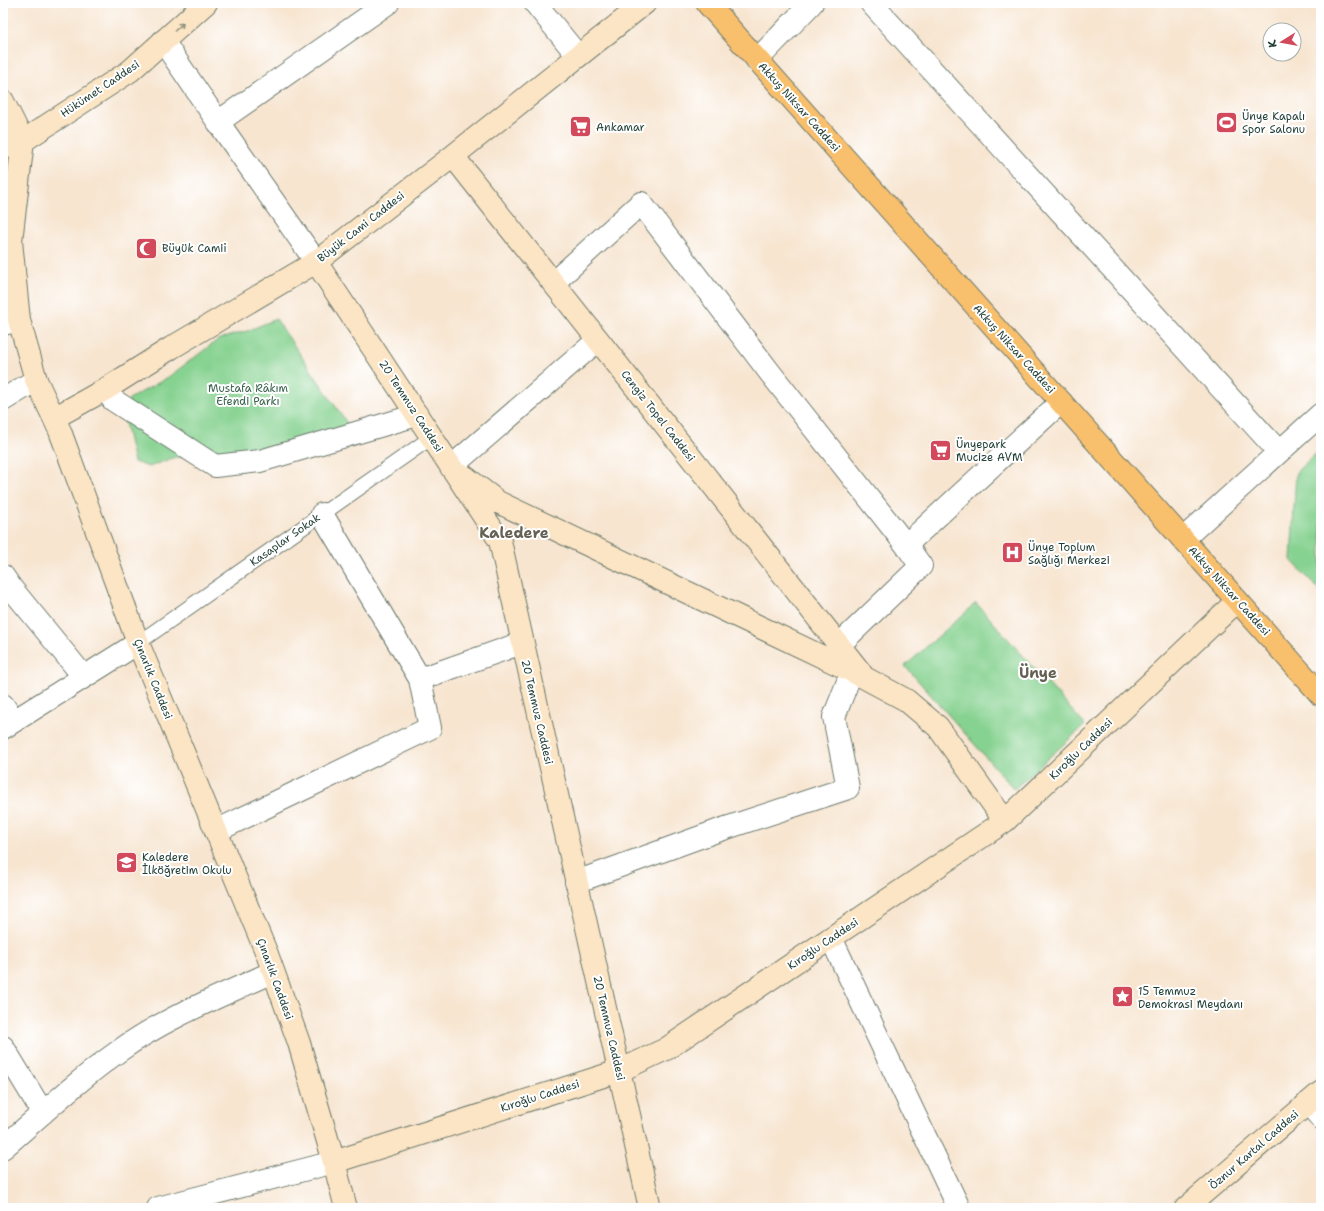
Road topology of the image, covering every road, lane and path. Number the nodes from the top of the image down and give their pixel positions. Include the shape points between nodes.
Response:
1 (206, 3) edge
2 (388, 3) edge
3 (535, 3) edge
4 (645, 3) edge
5 (706, 3) edge
6 (812, 3) edge
7 (871, 3) edge
8 (163, 42) junction
9 (578, 56) junction
10 (757, 60) junction
11 (3, 101) edge
12 (218, 122) junction
13 (23, 140) junction
14 (3, 148) edge
15 (453, 156) junction
16 (318, 265) junction
17 (553, 283) junction
18 (11, 322) edge
19 (598, 340) junction
20 (36, 380) junction
21 (110, 395) junction
22 (3, 400) edge
23 (1061, 402) junction
24 (417, 414) junction
25 (1321, 414) edge
26 (57, 425) junction
27 (432, 437) junction
28 (1279, 452) junction
29 (451, 467) junction
30 (322, 514) junction
31 (1183, 540) junction
32 (906, 545) junction
33 (3, 576) edge
34 (1238, 601) junction
35 (138, 643) junction
36 (522, 643) junction
37 (839, 645) junction
38 (858, 674) junction
39 (84, 677) junction
40 (420, 679) junction
41 (1321, 695) edge
42 (7, 718) edge
43 (1005, 821) junction
44 (216, 831) junction
45 (576, 882) junction
46 (831, 938) junction
47 (273, 972) junction
48 (3, 1047) edge
49 (619, 1072) junction
50 (1317, 1105) edge
51 (43, 1113) junction
52 (3, 1148) edge
53 (334, 1162) junction
54 (158, 1208) edge
55 (346, 1208) edge
56 (650, 1208) edge
57 (959, 1208) edge
58 (1186, 1208) edge

8 -> 1 street, Hükümet Caddesi
2 - 12 street
3 - 9 street
4 - 9 street, Büyük Cami Caddesi
5 - 10 main road, Akkuş Niksar Caddesi
6 - 10 street
7 - 28 street
8 - 12 street
8 - 13 street, Hükümet Caddesi via 130,71
9 - 15 street, Büyük Cami Caddesi
10 - 23 main road, Akkuş Niksar Caddesi
11 - 13 street
12 - 16 street
13 - 14 street, Hükümet Caddesi
13 - 18 street, Çınarlık Caddesi via 11,241
15 - 16 street, Büyük Cami Caddesi
15 - 17 street, Cengiz Topel Caddesi
16 - 21 street, Büyük Cami Caddesi via 171,348
16 - 24 street, 20 Temmuz Caddesi
17 - 19 street, Cengiz Topel Caddesi
17 - 32 street via 641,203
18 - 20 street, Çınarlık Caddesi
19 - 29 street
19 - 37 street, Cengiz Topel Caddesi
20 - 22 street
20 - 26 street, Çınarlık Caddesi
21 - 24 street via 215,466 260,461
21 - 26 street, Büyük Cami Caddesi
23 - 31 main road, Akkuş Niksar Caddesi
23 - 32 street
24 - 27 street, 20 Temmuz Caddesi
25 - 28 street
26 - 35 street, Çınarlık Caddesi
27 - 29 street, 20 Temmuz Caddesi
27 - 30 lane, Kasaplar Sokak
28 - 31 street
29 - 36 street, 20 Temmuz Caddesi via 500,541
29 - 38 street via 498,502
30 - 35 lane, Kasaplar Sokak
30 - 40 street
31 - 34 main road, Akkuş Niksar Caddesi
32 - 37 street via 921,566
33 - 39 street
34 - 41 main road, Akkuş Niksar Caddesi
34 - 43 street, Kıroğlu Caddesi
35 - 39 street
35 - 44 street, Çınarlık Caddesi
36 - 40 street
36 - 45 street, 20 Temmuz Caddesi
37 - 38 street, Cengiz Topel Caddesi
38 - 43 street via 906,700 938,727
38 - 45 street via 834,717 848,788 717,831
39 - 42 street
40 - 44 street via 430,728
43 - 46 street, Kıroğlu Caddesi
44 - 47 street, Çınarlık Caddesi
45 - 49 street, 20 Temmuz Caddesi
46 - 49 street, Kıroğlu Caddesi via 666,1049
46 - 57 street
47 - 51 street via 174,1017 120,1050
47 - 53 street, Çınarlık Caddesi via 299,1043
48 - 51 street
49 - 53 street, Kıroğlu Caddesi
49 - 56 street, 20 Temmuz Caddesi
50 - 58 street, Öznur Kartal Caddesi
51 - 52 street
53 - 54 street
53 - 55 street, Çınarlık Caddesi

